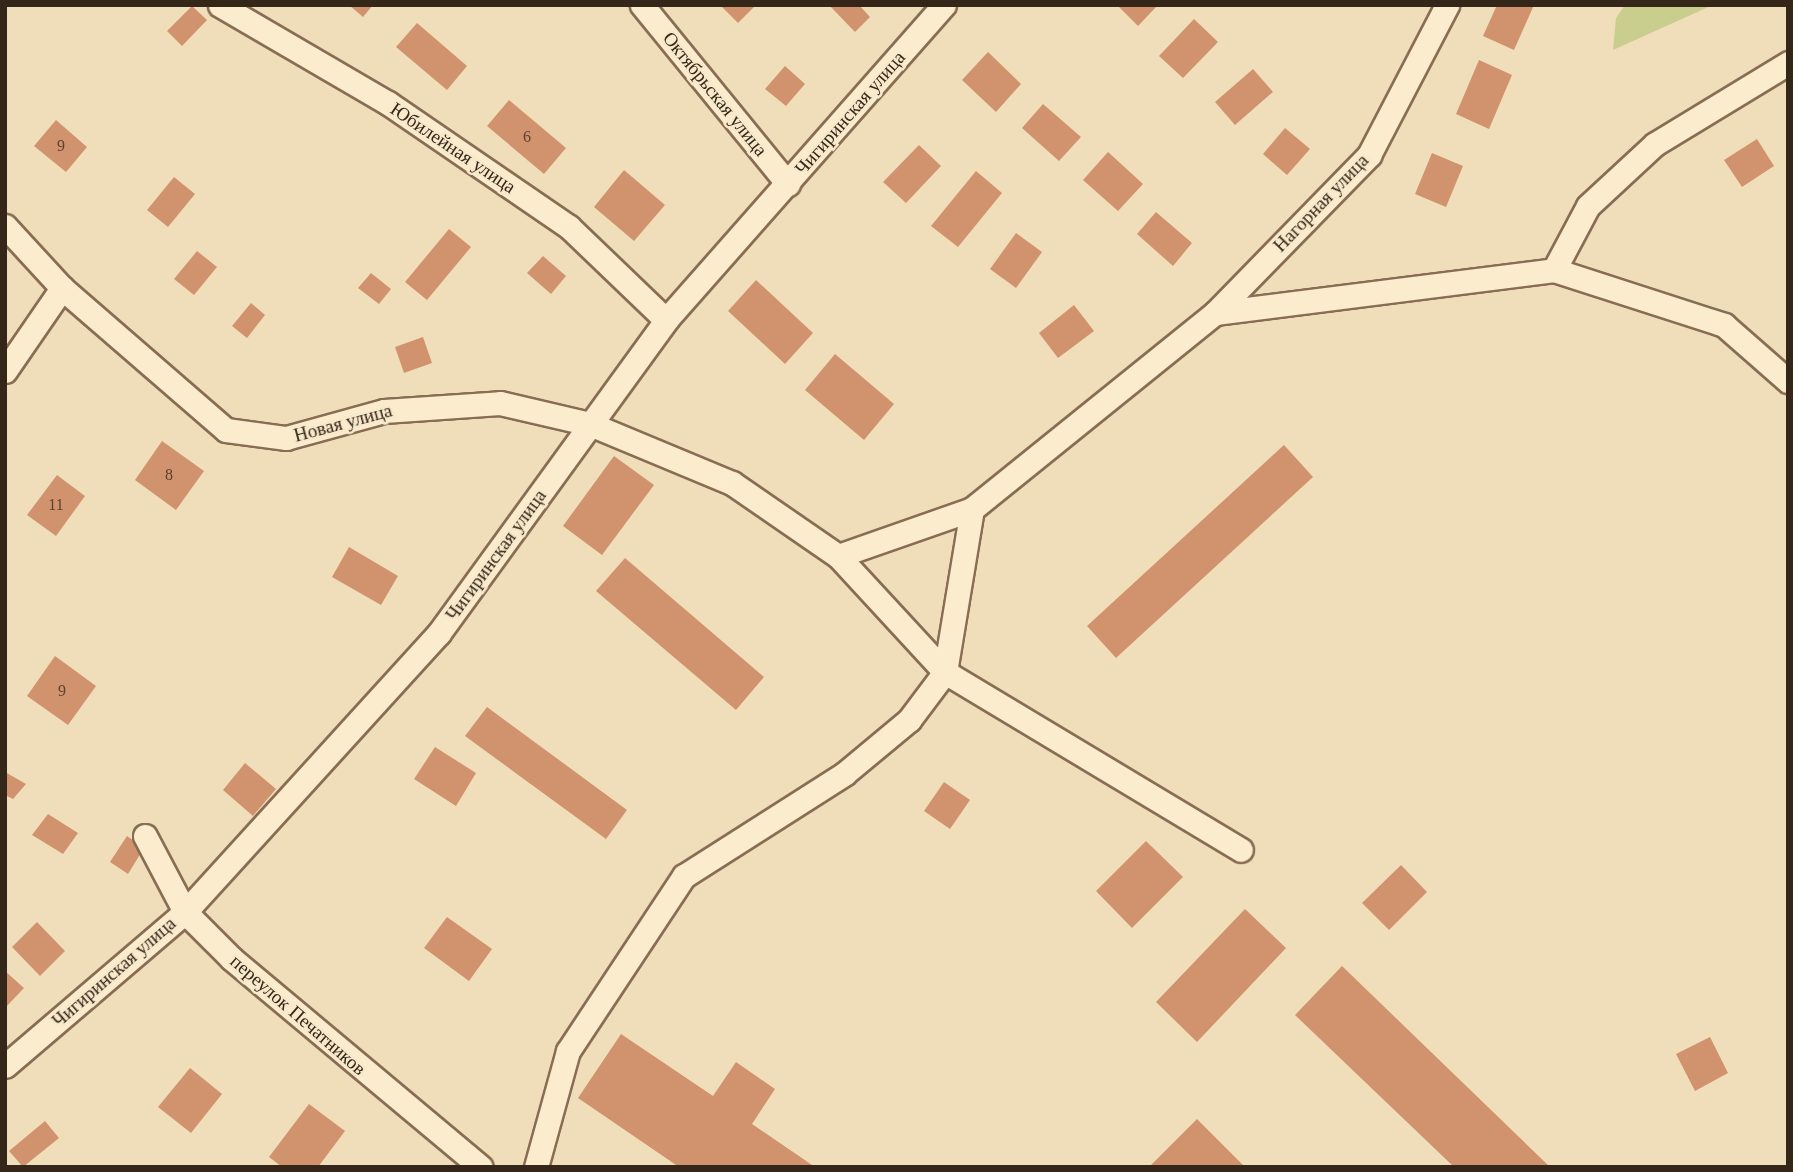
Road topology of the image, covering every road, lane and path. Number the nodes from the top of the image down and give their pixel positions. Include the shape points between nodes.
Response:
1 (220, 5) edge
2 (642, 5) edge
3 (944, 5) edge
4 (1447, 5) edge
5 (1788, 63) edge
6 (788, 184) junction
7 (5, 226) edge
8 (1554, 270) junction
9 (62, 288) junction
10 (1214, 313) junction
11 (666, 320) junction
12 (5, 371) edge
13 (1788, 381) edge
14 (590, 424) junction
15 (972, 509) junction
16 (838, 556) junction
17 (945, 673) junction
18 (145, 836) dead end
19 (1241, 850) dead end
20 (185, 912) junction
21 (5, 1066) edge
22 (481, 1167) edge
23 (536, 1167) edge

1 - 11 street, Юбилейная улица via 388,103 569,227
2 - 6 street, Октябрьская улица
3 - 6 street, Чигиринская улица
4 - 10 street, Нагорная улица via 1369,155
5 - 8 street via 1655,144 1588,206
6 - 11 street, Чигиринская улица
7 - 9 street, Новая улица
8 - 10 street
8 - 13 street via 1724,325
9 - 12 street
9 - 14 street, Новая улица via 226,430 310,436 384,411 436,402 528,407
10 - 15 street, Нагорная улица
11 - 14 street, Чигиринская улица
14 - 16 street, Новая улица via 732,483
14 - 20 street, Чигиринская улица via 439,633
15 - 16 street, Нагорная улица
15 - 17 street
16 - 17 street, Новая улица
17 - 19 street, Новая улица
17 - 23 street via 909,720 844,775 684,876 568,1052
18 - 20 street, переулок Печатников
20 - 21 street, Чигиринская улица
20 - 22 street, переулок Печатников via 335,1048

